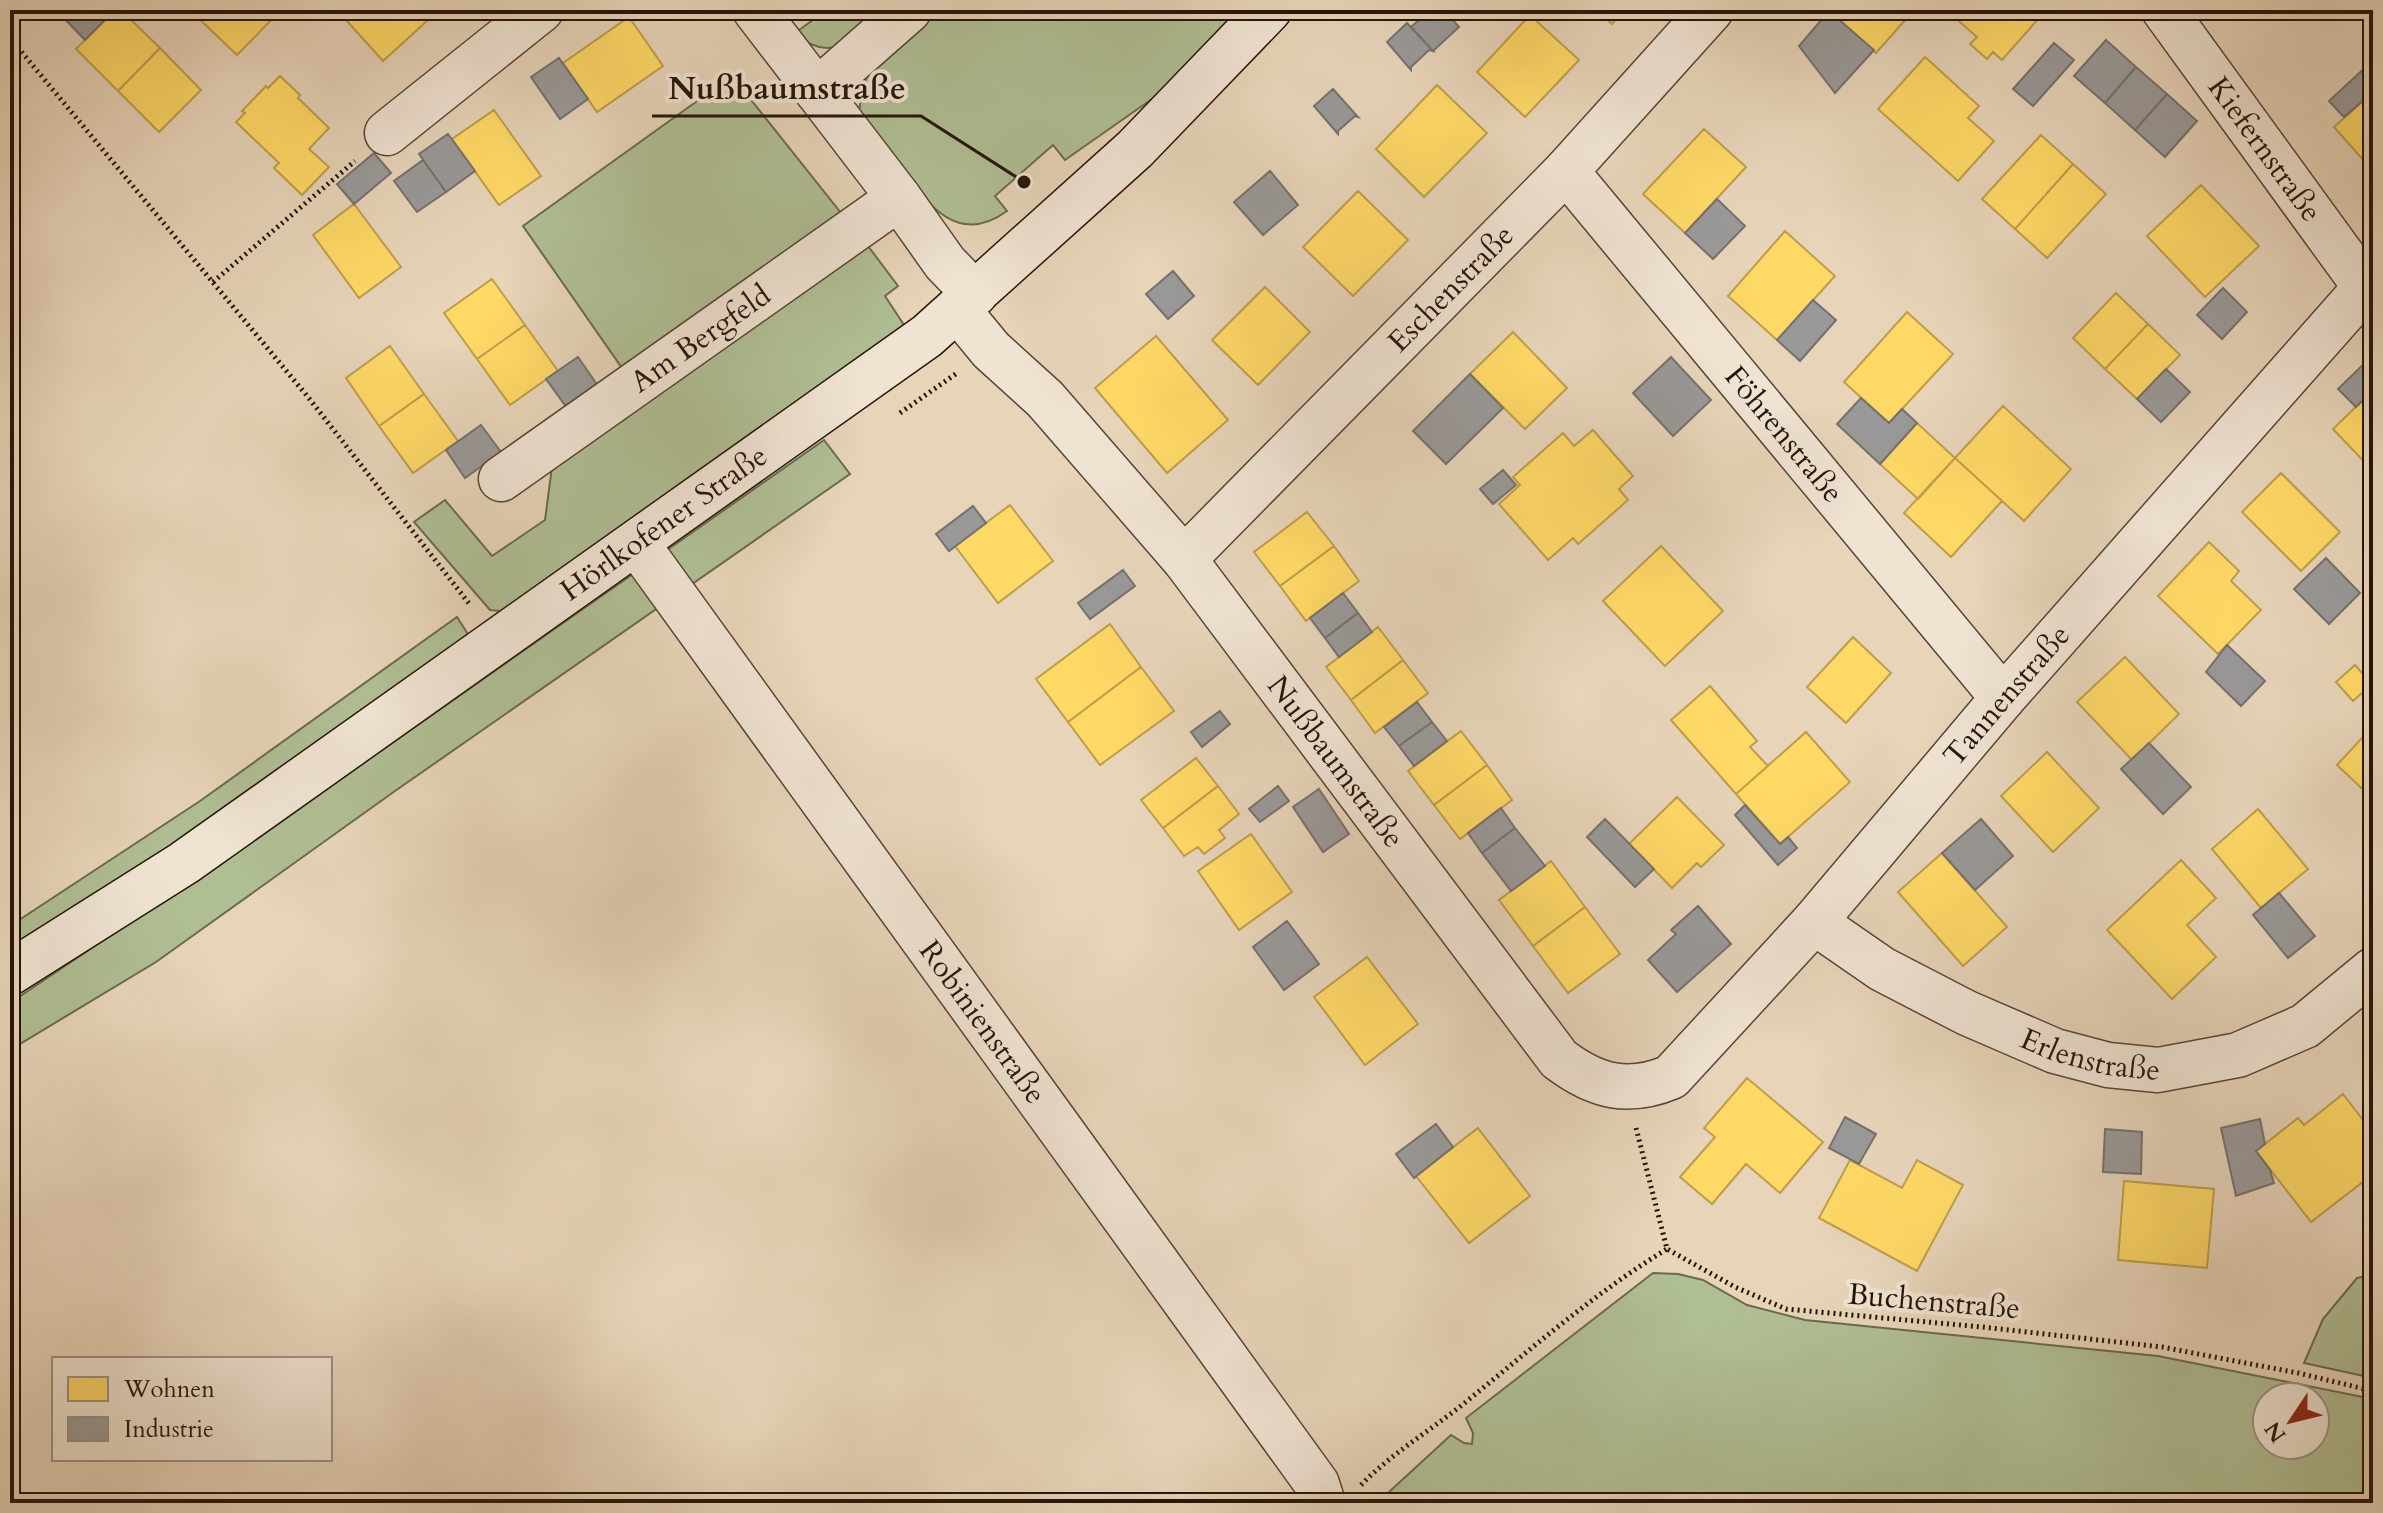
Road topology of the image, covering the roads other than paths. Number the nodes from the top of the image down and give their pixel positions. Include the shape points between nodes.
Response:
1 (541, 10) edge
2 (755, 10) edge
3 (909, 10) edge
4 (1269, 10) edge
5 (1711, 10) edge
6 (2164, 10) edge
7 (817, 91) junction
8 (387, 133) road end
9 (1566, 171) junction
10 (899, 198) junction
11 (2369, 284) edge
12 (966, 302) junction
13 (501, 479) dead end
14 (637, 544) junction
15 (1184, 559) junction
16 (2003, 698) junction
17 (1814, 922) junction
18 (2373, 970) edge
19 (10, 973) edge
20 (1626, 1088) joint
21 (1337, 1499) edge

1 - 8 street
2 - 7 street
3 - 7 street
4 - 12 street, Hörlkofener Straße via 1135,149
5 - 9 street, Eschenstraße
6 - 11 street, Kiefernstraße
7 - 10 street
9 - 15 street, Eschenstraße
9 - 16 street, Föhrenstraße
10 - 12 street
10 - 13 street, Am Bergfeld
11 - 16 street, Tannenstraße
12 - 14 street, Hörlkofener Straße via 867,381
12 - 15 street, Nußbaumstraße via 991,350 1045,399
14 - 19 street, Hörlkofener Straße via 184,863
14 - 21 street, Robinienstraße via 1317,1484
15 - 20 street, Nußbaumstraße via 1559,1059 1592,1079
16 - 17 street, Tannenstraße
17 - 18 street, Erlenstraße via 1882,969 2055,1051 2108,1065 2158,1070 2238,1055 2305,1026
17 - 20 street, Tannenstraße via 1671,1077

